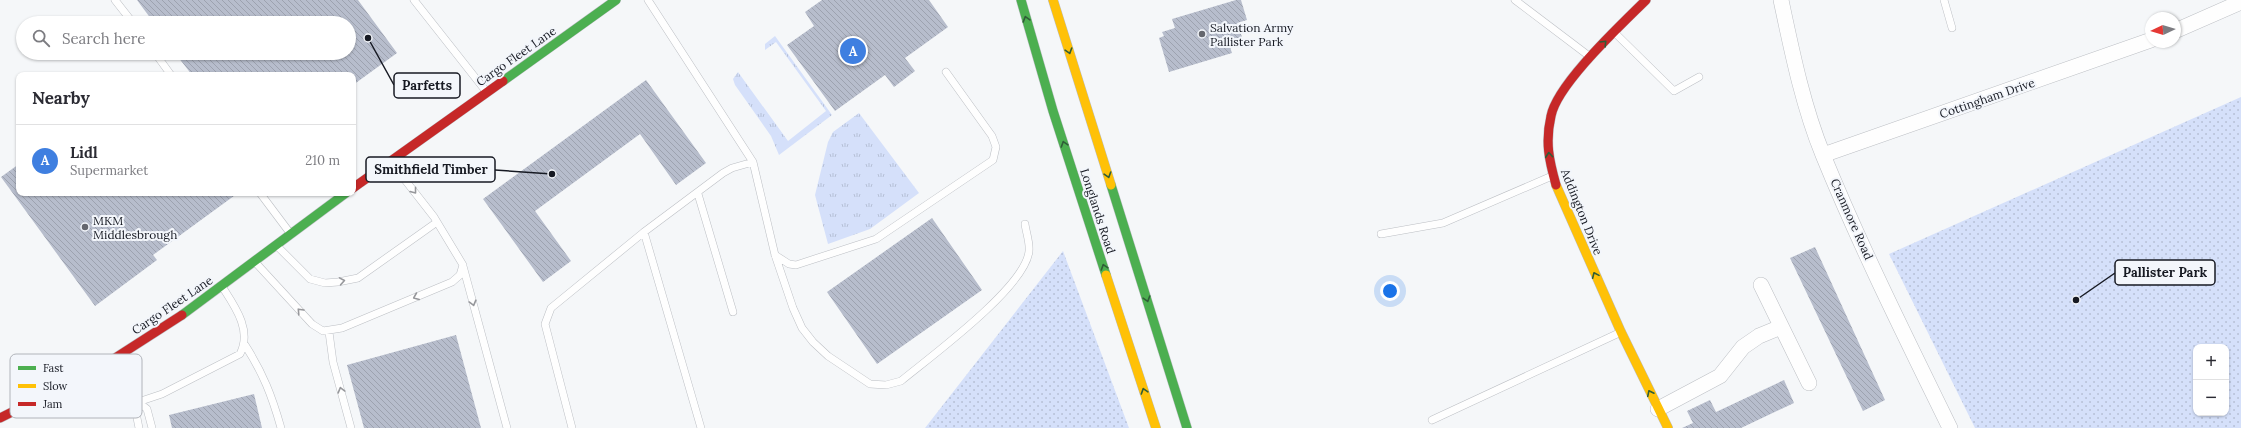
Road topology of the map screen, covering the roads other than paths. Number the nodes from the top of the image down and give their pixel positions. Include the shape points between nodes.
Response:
1 (115, 0) edge
2 (414, 0) edge
3 (616, 0) edge
4 (648, 0) edge
5 (1021, 0) edge
6 (1053, 0) edge
7 (1514, 0) edge
8 (1646, 0) edge
9 (1782, 0) edge
10 (1944, 0) edge
11 (2241, 2) edge
12 (127, 16) edge
13 (1952, 28) dead end
14 (2181, 28) edge
15 (1614, 32) junction
16 (2145, 42) edge
17 (1590, 57) junction
18 (160, 60) edge
19 (170, 72) edge
20 (946, 72) dead end
21 (1699, 77) dead end
22 (486, 92) junction
23 (1823, 155) junction
24 (390, 160) junction
25 (753, 162) junction
26 (1552, 176) junction
27 (356, 186) edge
28 (698, 194) junction
29 (262, 196) edge
30 (342, 196) edge
31 (437, 222) junction
32 (1025, 224) dead end
33 (644, 232) junction
34 (291, 234) junction
35 (1381, 234) dead end
36 (276, 245) junction
37 (775, 255) junction
38 (254, 261) junction
39 (463, 265) junction
40 (1761, 285) dead end
41 (222, 286) junction
42 (733, 312) dead end
43 (1781, 327) junction
44 (329, 332) junction
45 (1621, 332) junction
46 (245, 345) junction
47 (121, 354) edge
48 (1808, 383) dead end
49 (142, 401) edge
50 (142, 405) edge
51 (1658, 409) junction
52 (10, 413) edge
53 (0, 418) edge
54 (137, 418) edge
55 (1432, 420) dead end
56 (139, 428) edge
57 (152, 428) edge
58 (281, 428) edge
59 (351, 428) edge
60 (507, 428) edge
61 (572, 428) edge
62 (701, 428) edge
63 (1156, 428) edge
64 (1187, 428) edge
65 (1668, 428) edge
66 (1950, 428) edge

1 - 12 lane
2 - 22 lane
3 - 22 main road, Cargo Fleet Lane
4 - 25 lane
63 -> 5 main road, Longlands Road via 1053,111
6 -> 64 main road, Longlands Road
7 - 17 lane
8 - 15 main road, Addington Drive
9 - 23 street, Cranmore Road via 1793,52
10 - 13 lane
11 - 14 street
17 -> 15 main road, Addington Drive
15 - 21 lane via 1674,91
16 - 23 street, Cottingham Drive
26 -> 17 main road, Addington Drive via 1548,156 1551,114 1562,93
18 - 19 lane
20 - 37 lane via 992,136 996,146 993,160 876,239 796,265 789,264
22 - 24 main road, Cargo Fleet Lane
23 - 66 street, Cranmore Road via 1896,318
24 - 27 main road, Cargo Fleet Lane
24 -> 31 lane
25 - 28 lane via 732,168
25 - 37 lane
26 - 35 lane via 1443,223
45 -> 26 main road, Addington Drive
28 - 33 lane
28 - 42 lane
29 - 34 lane
30 - 34 main road, Cargo Fleet Lane
36 -> 31 lane via 310,279 325,283 338,282 358,278
31 - 39 lane
32 - 37 lane via 1029,252 1021,269 998,301 901,381 886,385 870,384 846,369 814,342 802,328
33 - 61 lane via 551,308 545,324
33 - 62 lane
34 - 36 main road, Cargo Fleet Lane
36 - 38 main road, Cargo Fleet Lane
38 - 41 main road, Cargo Fleet Lane
44 -> 38 lane via 324,332 312,324
39 -> 44 lane via 460,275 452,282
39 -> 60 lane
40 - 43 street
41 - 46 lane via 239,312
41 - 47 main road, Cargo Fleet Lane
43 - 48 street
43 - 51 street via 1759,336 1743,347 1720,376
59 -> 44 lane
51 -> 45 main road, Addington Drive
45 - 55 lane
46 - 49 lane via 240,354 162,394
46 - 58 lane via 271,392
50 - 57 lane via 147,409
51 - 65 main road, Addington Drive
52 - 53 main road, Cargo Fleet Lane
54 - 56 lane

